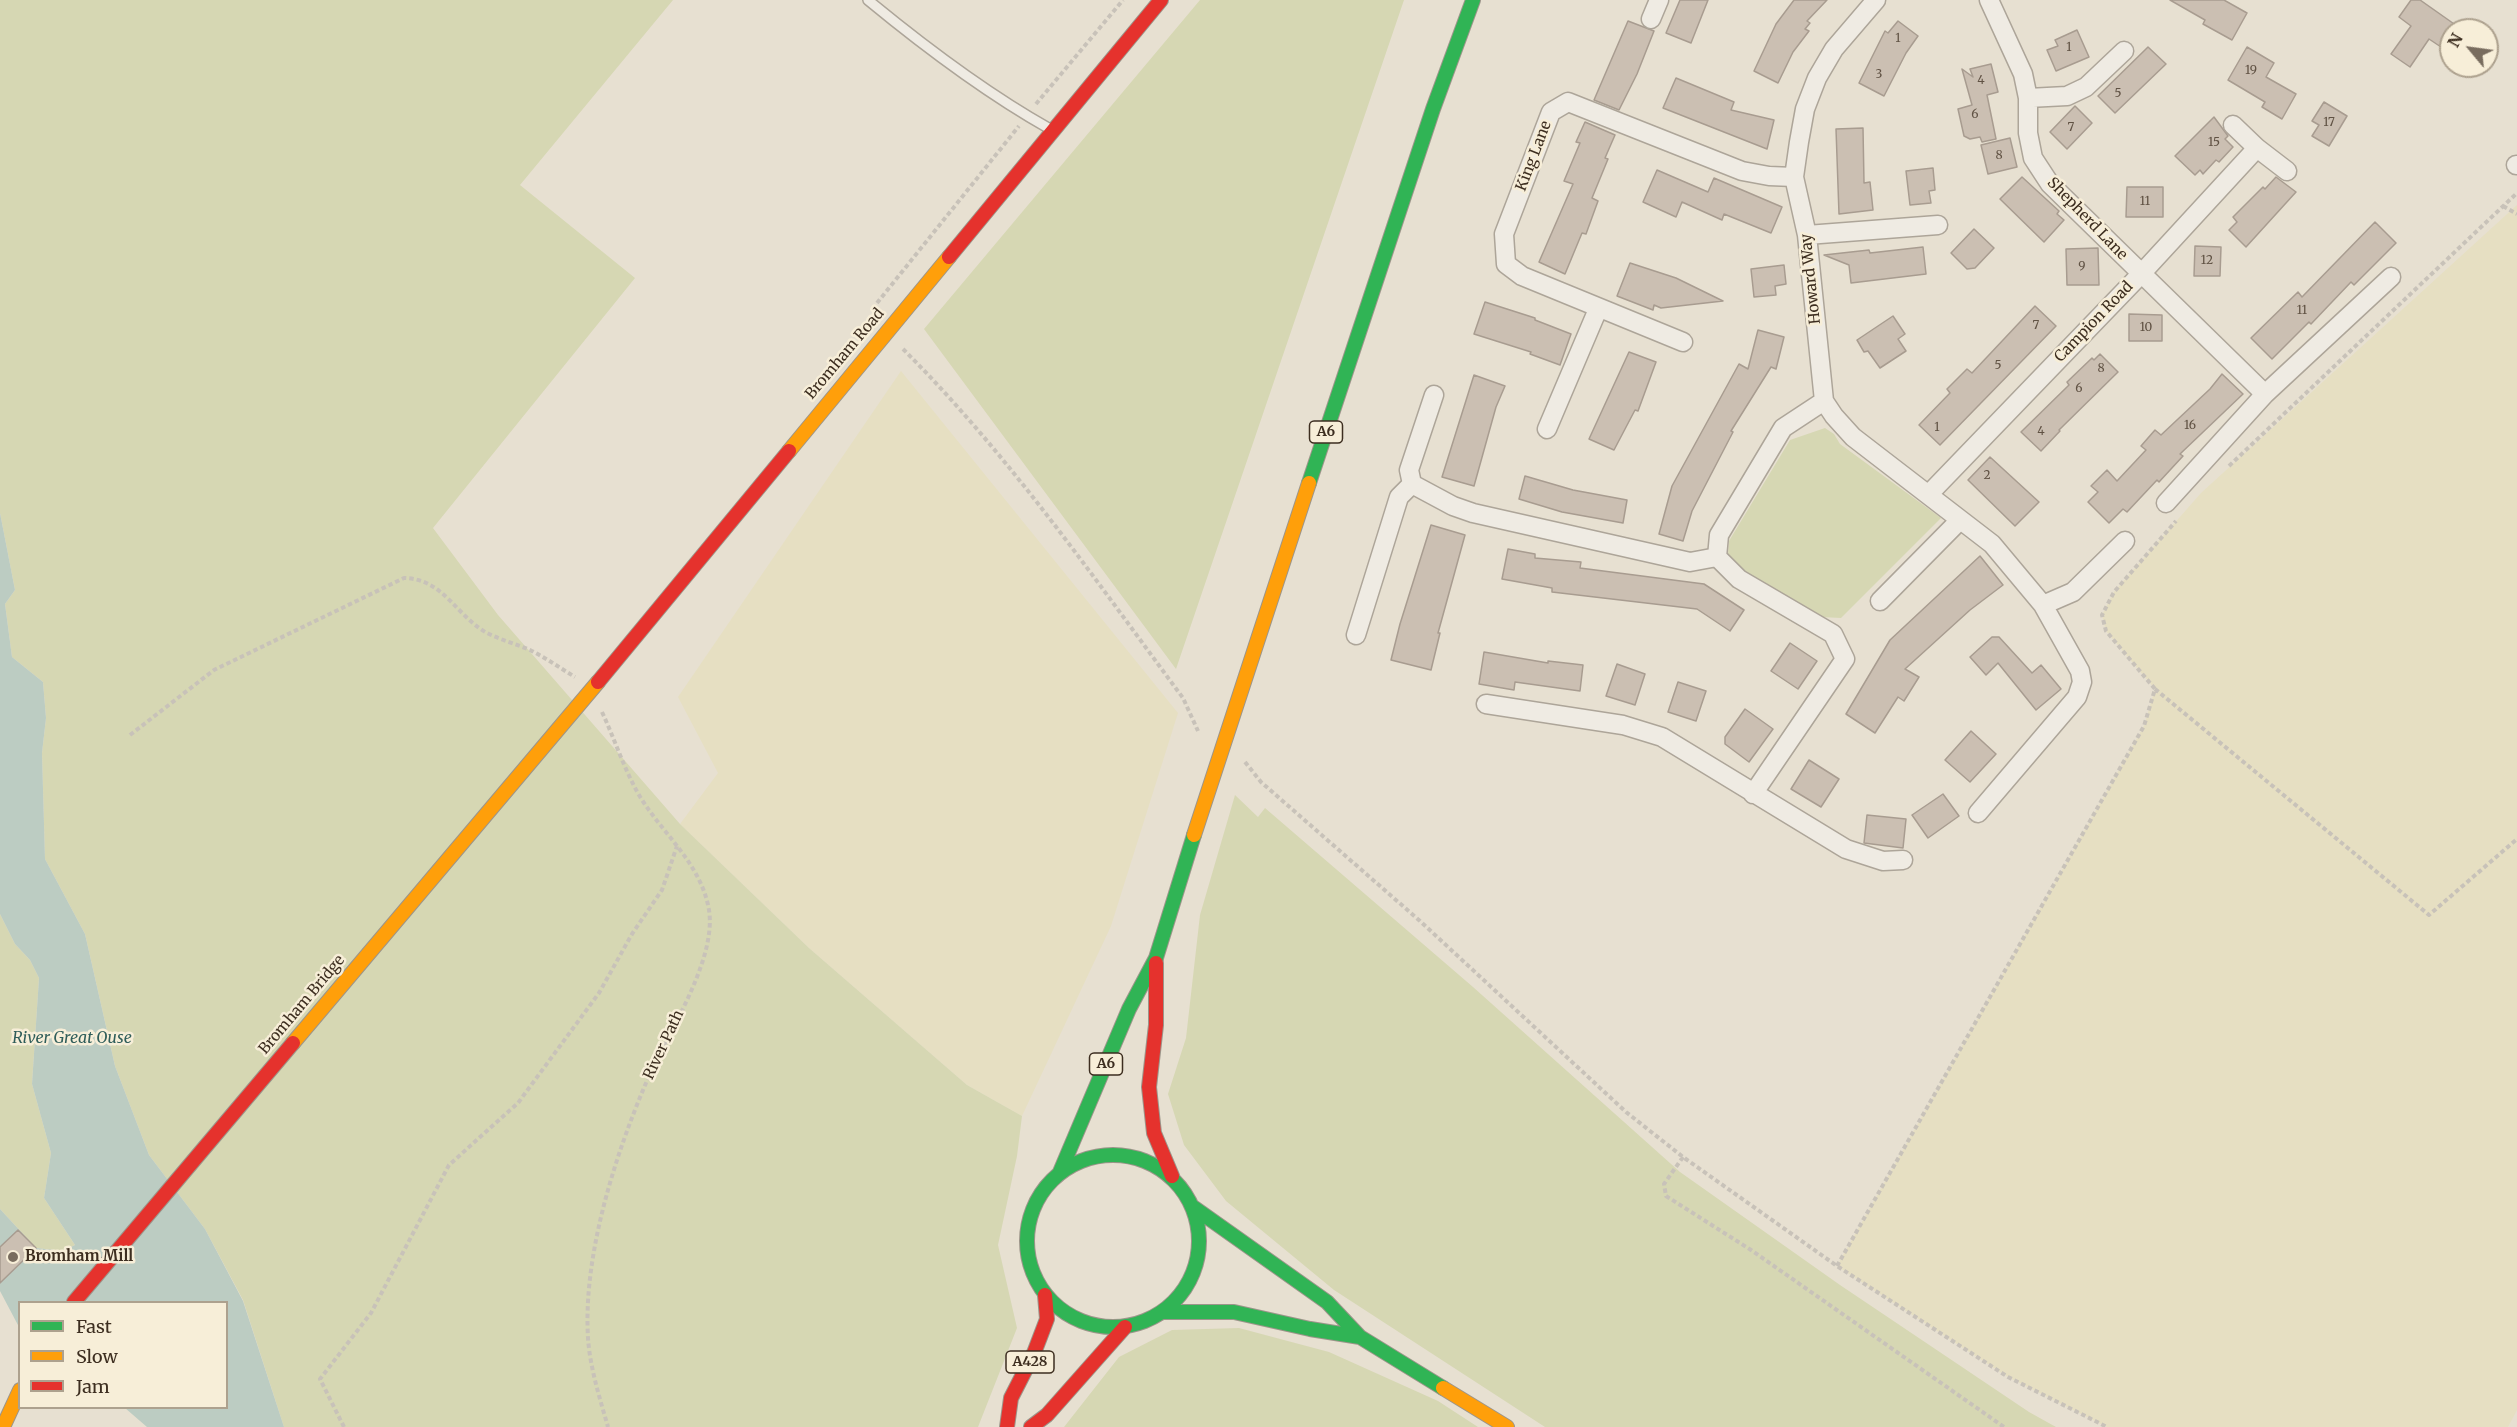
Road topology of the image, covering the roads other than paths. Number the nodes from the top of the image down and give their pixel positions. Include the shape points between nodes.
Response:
1 (868, 0) edge
2 (1161, 0) edge
3 (1473, 0) edge
4 (1659, 0) edge
5 (1876, 0) edge
6 (1989, 0) edge
7 (1651, 19) dead end
8 (2124, 51) dead end
9 (2028, 98) junction
10 (2233, 125) dead end
11 (1053, 130) junction
12 (2257, 148) junction
13 (2287, 171) dead end
14 (1794, 177) junction
15 (1938, 225) dead end
16 (1807, 235) junction
17 (2141, 274) junction
18 (2391, 277) dead end
19 (1598, 309) junction
20 (1683, 342) dead end
21 (2265, 394) junction
22 (1434, 395) dead end
23 (1824, 401) junction
24 (1547, 429) dead end
25 (1412, 484) junction
26 (1929, 494) junction
27 (2166, 503) dead end
28 (1959, 521) junction
29 (2125, 541) dead end
30 (1717, 557) junction
31 (1880, 601) dead end
32 (2043, 605) junction
33 (1356, 635) dead end
34 (1486, 704) dead end
35 (557, 730) joint
36 (1753, 794) junction
37 (1978, 813) dead end
38 (1903, 860) dead end
39 (1156, 958) junction
40 (1060, 1172) junction
41 (1172, 1176) junction
42 (1193, 1207) junction
43 (1045, 1295) junction
44 (75, 1301) edge
45 (1164, 1312) junction
46 (1125, 1327) junction
47 (1360, 1337) junction
48 (18, 1394) edge
49 (3, 1427) edge
50 (1007, 1427) edge
51 (1031, 1427) edge
52 (1507, 1427) edge

1 - 11 lane via 911,36
2 - 11 main road, Bromham Road
3 - 39 main road, A6 via 1433,109
4 - 7 street
5 - 14 street, Howard Way via 1834,49 1818,78 1805,109
6 - 9 street, Shepherd Lane via 2022,74
8 - 9 street via 2086,87 2067,96
9 - 17 street, Shepherd Lane via 2033,158 2050,184
10 - 12 street
11 - 35 main road, Bromham Road
12 - 13 street
12 - 17 street, Campion Road
14 - 16 street, Howard Way
14 - 19 street, King Lane via 1742,171 1568,102 1551,112 1504,234 1506,264 1522,276
15 - 16 street
16 - 23 street, Howard Way
17 - 21 street, Shepherd Lane
17 - 26 street, Campion Road
18 - 21 street
19 - 20 street, King Lane
19 - 24 street
21 - 27 street
22 - 25 street via 1409,470
23 - 26 street via 1853,437
23 - 30 street via 1783,428 1719,535
25 - 30 street via 1473,513 1690,561
25 - 33 street via 1399,497
26 - 28 street
28 - 31 street
28 - 32 street via 1992,544
29 - 32 street via 2073,592
30 - 36 street via 1738,579 1833,634 1845,659
32 - 37 street via 2080,671 2082,682 2077,697
34 - 36 street via 1623,725 1662,737
35 - 44 main road, Bromham Bridge
36 - 38 street via 1846,849 1883,861
39 - 40 main road, A6 via 1129,1009
39 - 41 main road, A6 via 1156,1025 1149,1087 1154,1132
40 - 41 main road via 1081,1160 1105,1154 1152,1162
40 - 43 main road via 1032,1208 1027,1230 1027,1253 1033,1275
41 - 42 main road
42 - 45 main road via 1200,1235 1197,1264 1184,1291
42 - 47 main road via 1327,1302
43 - 46 main road via 1068,1315 1095,1326
43 - 50 main road, A428 via 1047,1319 1011,1398
45 - 46 main road
45 - 47 main road via 1234,1312
46 - 51 main road, A428 via 1047,1415
47 - 52 main road
48 - 49 main road

